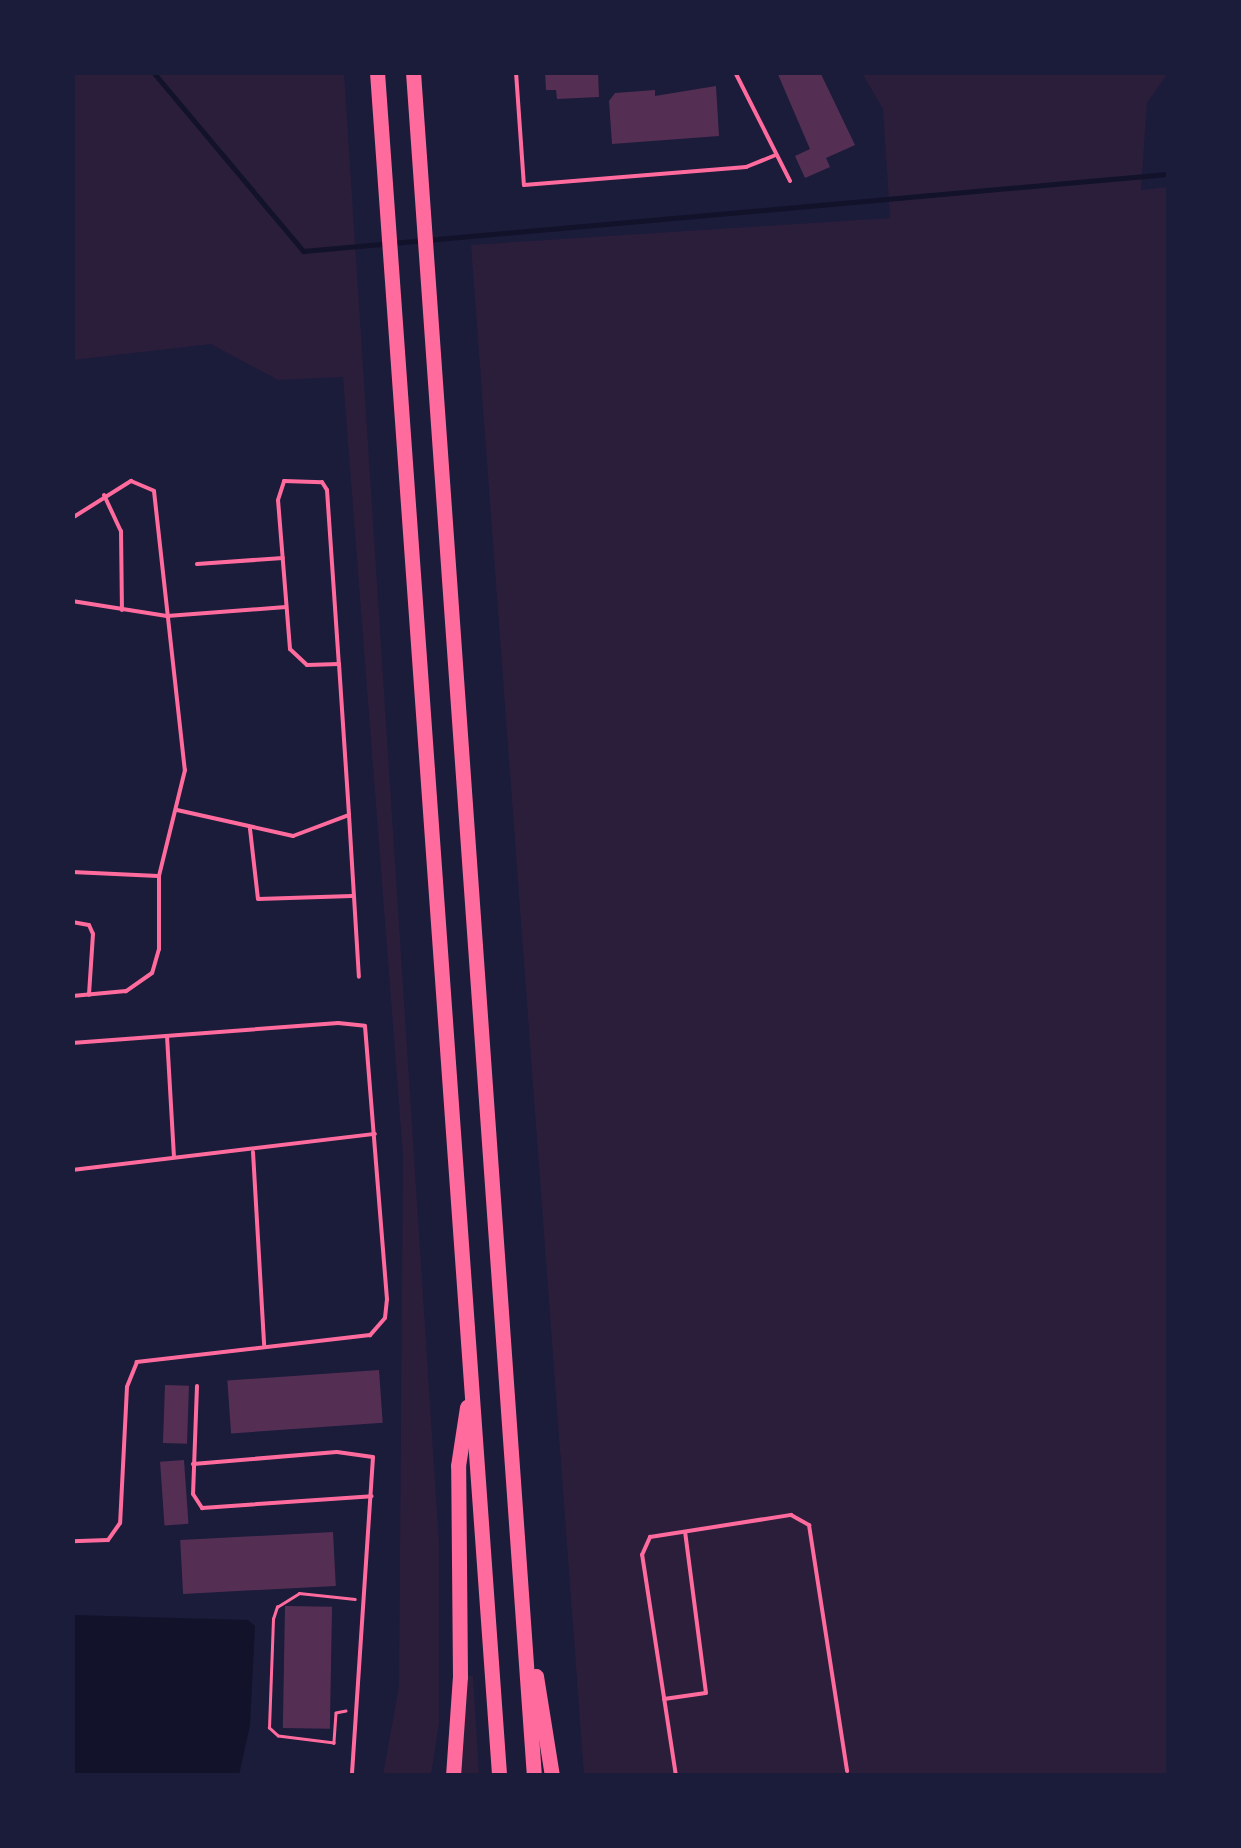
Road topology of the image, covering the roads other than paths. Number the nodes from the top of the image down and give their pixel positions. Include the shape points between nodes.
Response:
1 (377, 72) edge
2 (413, 72) edge
3 (516, 72) edge
4 (735, 72) edge
5 (776, 154) junction
6 (790, 181) dead end
7 (104, 494) junction
8 (72, 518) edge
9 (283, 558) junction
10 (198, 564) dead end
11 (72, 601) edge
12 (288, 607) junction
13 (122, 610) junction
14 (167, 616) junction
15 (339, 664) junction
16 (177, 810) junction
17 (350, 815) junction
18 (250, 829) junction
19 (72, 872) edge
20 (159, 876) junction
21 (354, 896) junction
22 (72, 922) edge
23 (359, 977) dead end
24 (88, 994) junction
25 (72, 996) edge
26 (166, 1036) junction
27 (72, 1043) edge
28 (375, 1134) junction
29 (253, 1152) junction
30 (174, 1158) junction
31 (72, 1170) edge
32 (264, 1345) junction
33 (471, 1378) junction
34 (197, 1386) dead end
35 (194, 1464) junction
36 (374, 1496) junction
37 (685, 1532) junction
38 (72, 1541) edge
39 (520, 1577) junction
40 (664, 1699) junction
41 (847, 1771) junction
42 (352, 1776) edge
43 (453, 1776) edge
44 (499, 1776) edge
45 (534, 1776) edge
46 (552, 1776) edge
47 (676, 1776) edge
48 (819, 1776) edge
49 (862, 1776) edge

1 - 33 highway
2 - 39 highway
3 - 5 lane via 524,185 746,166
4 - 5 lane
5 - 6 lane
7 - 8 lane
7 - 13 lane via 120,530
7 - 14 lane via 131,481 146,482 154,491
9 - 10 lane
9 - 12 lane
9 - 15 lane via 278,489 284,481 322,482
11 - 13 lane
12 - 14 lane
12 - 15 lane via 295,660
13 - 14 lane
14 - 16 lane via 185,770
15 - 17 lane
16 - 18 lane
16 - 20 lane
17 - 18 lane via 293,836
17 - 21 lane
18 - 21 lane via 258,899
19 - 20 lane
20 - 24 lane via 159,950 152,974 126,992
21 - 23 lane
22 - 24 lane via 88,925 93,934
24 - 25 lane
26 - 27 lane
26 - 28 lane via 338,1022 365,1026
26 - 30 lane
28 - 29 lane
28 - 32 lane via 386,1318 370,1335
29 - 30 lane
29 - 32 lane
30 - 31 lane
32 - 38 lane via 137,1362 128,1387 120,1523 108,1540
33 - 43 highway via 458,1466 460,1677
33 - 44 highway
34 - 35 lane
35 - 36 lane via 194,1494 202,1508
35 - 36 lane via 364,1452 372,1456
36 - 42 lane
37 - 40 lane via 650,1538 642,1555
37 - 40 lane via 706,1693
37 - 41 lane via 791,1516 808,1525
39 - 45 highway
39 - 46 highway
40 - 47 lane
41 - 48 lane
41 - 49 lane

